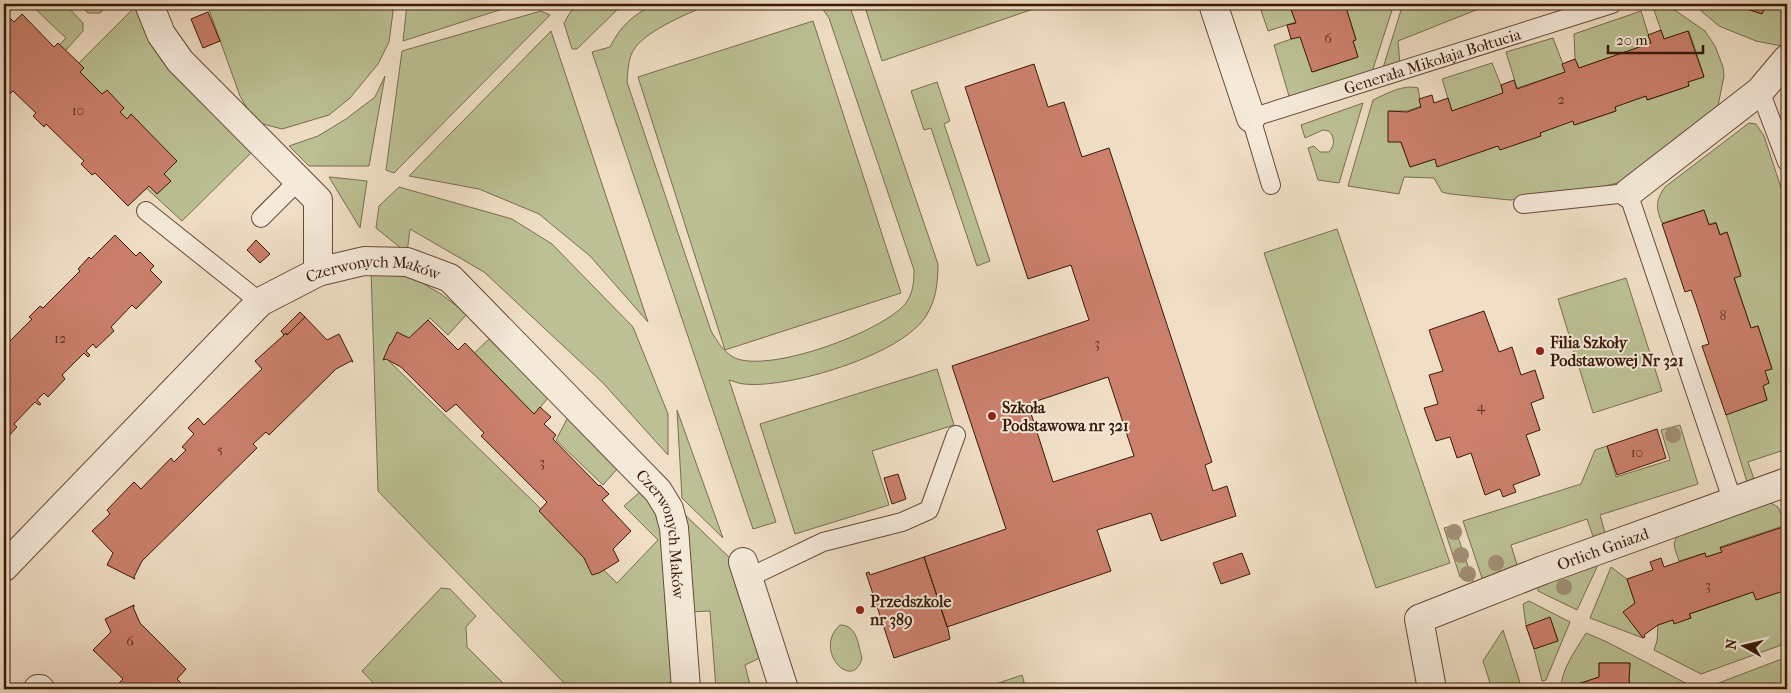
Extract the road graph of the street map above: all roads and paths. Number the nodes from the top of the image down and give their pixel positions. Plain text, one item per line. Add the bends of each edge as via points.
1 (149, 4) edge
2 (1214, 4) edge
3 (1612, 4) edge
4 (1787, 59) edge
5 (1760, 91) junction
6 (1251, 118) junction
7 (1787, 162) edge
8 (298, 181) junction
9 (1271, 185) dead end
10 (1628, 194) junction
11 (1523, 204) dead end
12 (146, 211) dead end
13 (261, 218) dead end
14 (318, 272) junction
15 (260, 302) junction
16 (956, 435) dead end
17 (1787, 482) edge
18 (1734, 502) junction
19 (4, 567) edge
20 (746, 570) joint
21 (686, 689) edge
22 (784, 689) edge
23 (1432, 689) edge

1 - 8 street via 162,34 180,61
2 - 6 street
3 - 6 lane, Generała Mikołaja Bołtucia
4 - 5 street
5 - 7 lane
5 - 10 street
6 - 9 lane
8 - 13 lane
8 - 14 street via 318,200
10 - 11 lane
10 - 18 lane
12 - 15 lane
14 - 15 street, Czerwonych Maków
14 - 21 street, Czerwonych Maków via 364,261 407,262 450,278 658,491 669,510 674,528
15 - 19 street, Czerwonych Maków
16 - 20 lane via 929,510 902,522 823,542
17 - 18 street, Orlich Gniazd
18 - 23 street, Orlich Gniazd via 1543,570 1419,619
20 - 22 street

